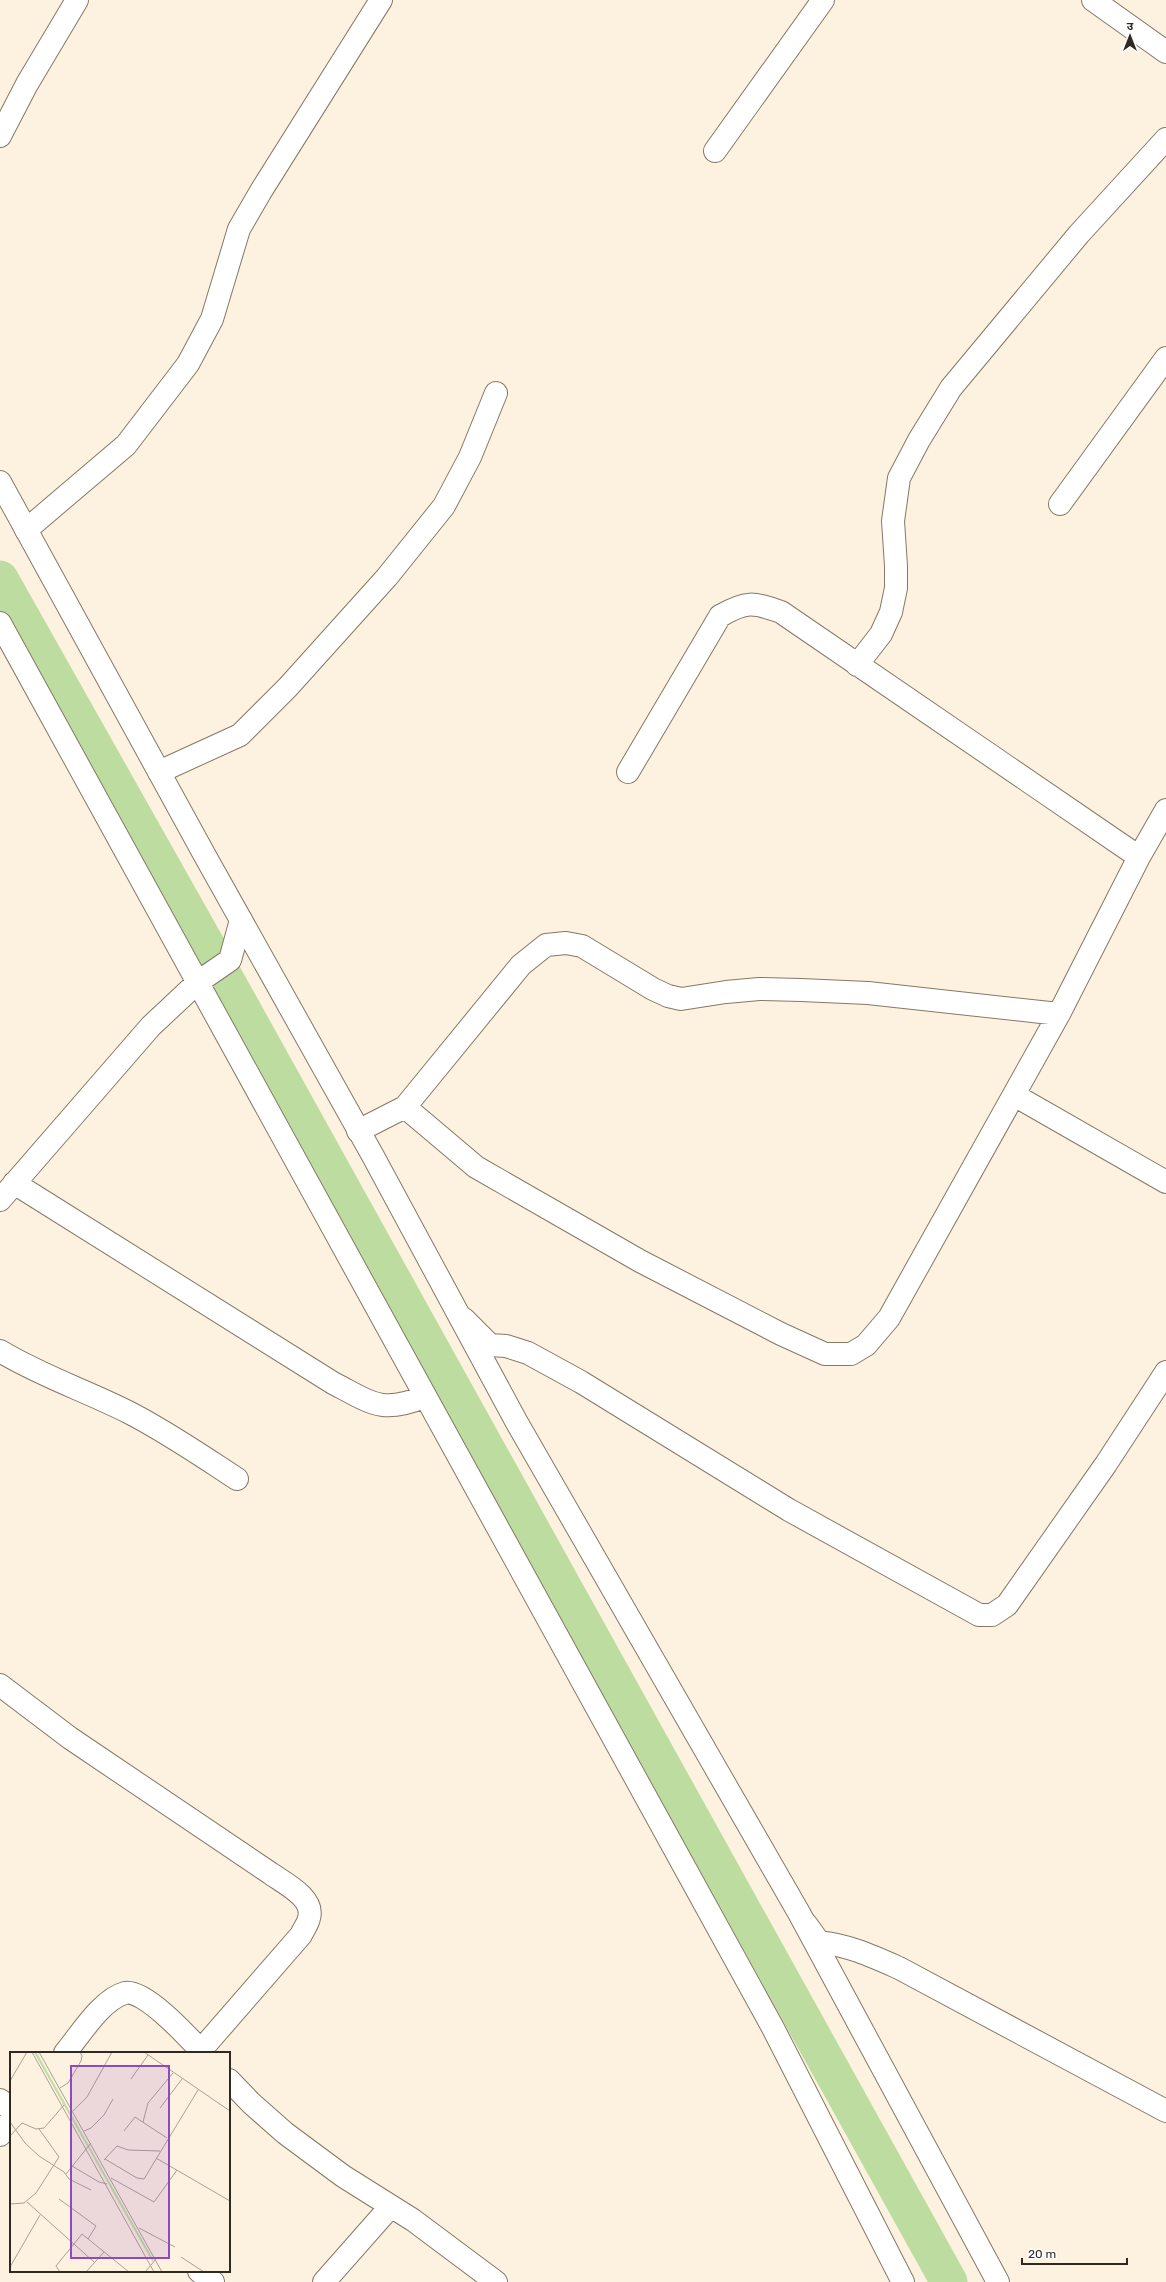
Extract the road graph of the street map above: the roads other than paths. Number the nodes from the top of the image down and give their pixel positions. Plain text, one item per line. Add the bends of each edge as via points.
1 (77, 0) edge
2 (380, 0) edge
3 (823, 0) edge
4 (1093, 0) edge
5 (1166, 52) edge
6 (0, 136) edge
7 (1166, 139) edge
8 (715, 150) dead end
9 (1166, 358) edge
10 (496, 393) dead end
11 (0, 482) edge
12 (1060, 504) dead end
13 (26, 530) junction
14 (0, 623) edge
15 (857, 665) junction
16 (159, 772) junction
17 (628, 772) dead end
18 (1166, 810) edge
19 (1139, 857) junction
20 (241, 920) junction
21 (204, 978) junction
22 (1059, 1014) junction
23 (1014, 1095) junction
24 (404, 1108) junction
25 (358, 1131) junction
26 (1166, 1182) edge
27 (14, 1183) junction
28 (0, 1200) edge
29 (458, 1314) junction
30 (0, 1351) edge
31 (1166, 1372) edge
32 (424, 1397) junction
33 (237, 1479) dead end
34 (0, 1685) edge
35 (799, 1913) junction
36 (66, 2052) edge
37 (202, 2052) edge
38 (230, 2081) edge
39 (0, 2100) edge
40 (10, 2109) edge
41 (1166, 2112) edge
42 (10, 2121) edge
43 (0, 2135) edge
44 (391, 2206) junction
45 (200, 2272) edge
46 (213, 2282) edge
47 (324, 2282) edge
48 (496, 2282) edge
49 (903, 2282) edge
50 (998, 2282) edge

1 - 6 street via 27,84
2 - 13 street via 239,229 212,319 188,364 126,445
3 - 8 street
4 - 5 street
7 - 15 street via 1079,234 956,382 919,440 900,478 893,521 896,588 891,612 881,634
9 - 12 street
10 - 16 street via 470,457 444,506 387,577 288,687 240,735
11 - 13 street
13 - 16 street
14 - 21 street
15 - 17 street via 781,612 759,604 739,605 720,616
15 - 19 street
16 - 20 street
18 - 19 street
19 - 22 street
20 - 21 street via 230,960
20 - 25 street
21 - 27 street via 151,1026
21 - 32 street
22 - 23 street
22 - 24 street via 868,993 801,990 759,989 681,999 653,989 582,946 566,943 546,945 521,965
23 - 24 street via 889,1318 866,1345 851,1354 825,1354 640,1261 476,1167
23 - 26 street
24 - 25 street
25 - 29 street
27 - 28 street
27 - 32 street via 333,1383 369,1402 388,1406 405,1404
29 - 31 street via 490,1345 506,1346 528,1353 581,1382 789,1510 979,1615 992,1615 1007,1605 1106,1464
29 - 35 street via 516,1421
30 - 33 street via 175,1437
32 - 49 street via 773,2028
34 - 37 street via 70,1738 302,1896 310,1908 309,1918 301,1935
35 - 41 street via 819,1942 835,1943 860,1950 899,1968
35 - 50 street
36 - 37 street via 97,2013 112,2000 125,1993 134,1992
38 - 44 street via 285,2133 343,2176
39 - 40 street
42 - 43 street
44 - 47 street
44 - 48 street
45 - 46 street

